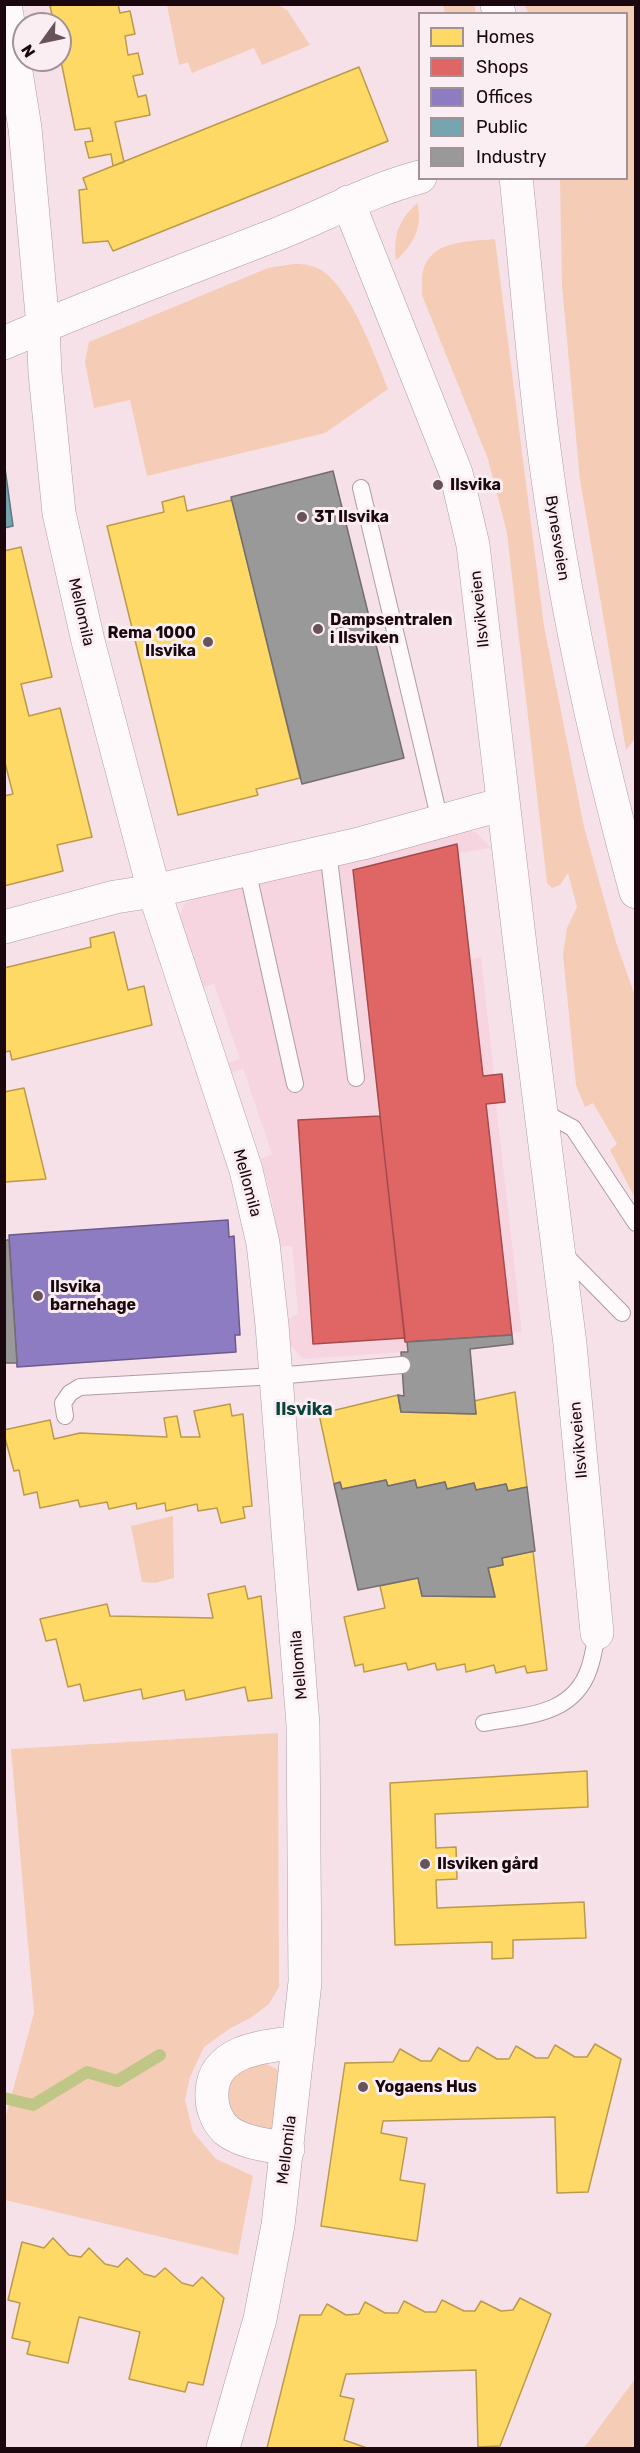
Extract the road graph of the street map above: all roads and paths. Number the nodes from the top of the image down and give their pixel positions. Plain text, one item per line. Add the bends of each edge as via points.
1 (5, 4) edge
2 (418, 178) edge
3 (516, 180) edge
4 (348, 202) junction
5 (43, 326) junction
6 (4, 343) edge
7 (361, 488) dead end
8 (503, 804) junction
9 (440, 821) junction
10 (328, 850) junction
11 (247, 869) junction
12 (154, 891) junction
13 (636, 892) edge
14 (4, 927) edge
15 (356, 1078) dead end
16 (295, 1084) dead end
17 (541, 1111) junction
18 (636, 1223) edge
19 (557, 1247) junction
20 (622, 1313) dead end
21 (402, 1365) dead end
22 (276, 1376) junction
23 (65, 1416) dead end
24 (597, 1633) joint
25 (484, 1723) dead end
26 (299, 2042) junction
27 (288, 2149) junction
28 (223, 2448) edge

1 - 5 street, Mellomila via 25,128
2 - 4 street
3 - 13 street, Bynesveien via 544,449 570,616 604,777
4 - 5 street
4 - 8 street, Ilsvikveien via 456,473 473,545
5 - 6 street
5 - 12 street, Mellomila via 59,513 88,641
7 - 9 lane
8 - 9 street
8 - 17 street, Ilsvikveien
9 - 10 street
10 - 11 street
10 - 15 lane
11 - 12 street
11 - 16 lane
12 - 14 street via 115,897
12 - 22 street, Mellomila via 246,1170 263,1243
17 - 18 lane via 573,1128
17 - 19 street, Ilsvikveien
19 - 20 lane
19 - 24 street, Ilsvikveien
21 - 22 lane
22 - 23 lane via 80,1388 63,1403
22 - 26 street, Mellomila via 303,1725 304,1982
24 - 25 lane via 589,1671 576,1693 564,1703 554,1710
26 - 27 street, Mellomila
26 - 27 street via 257,2046 242,2052 226,2062 212,2086 211,2102 226,2130 243,2139
27 - 28 street, Mellomila via 260,2319

